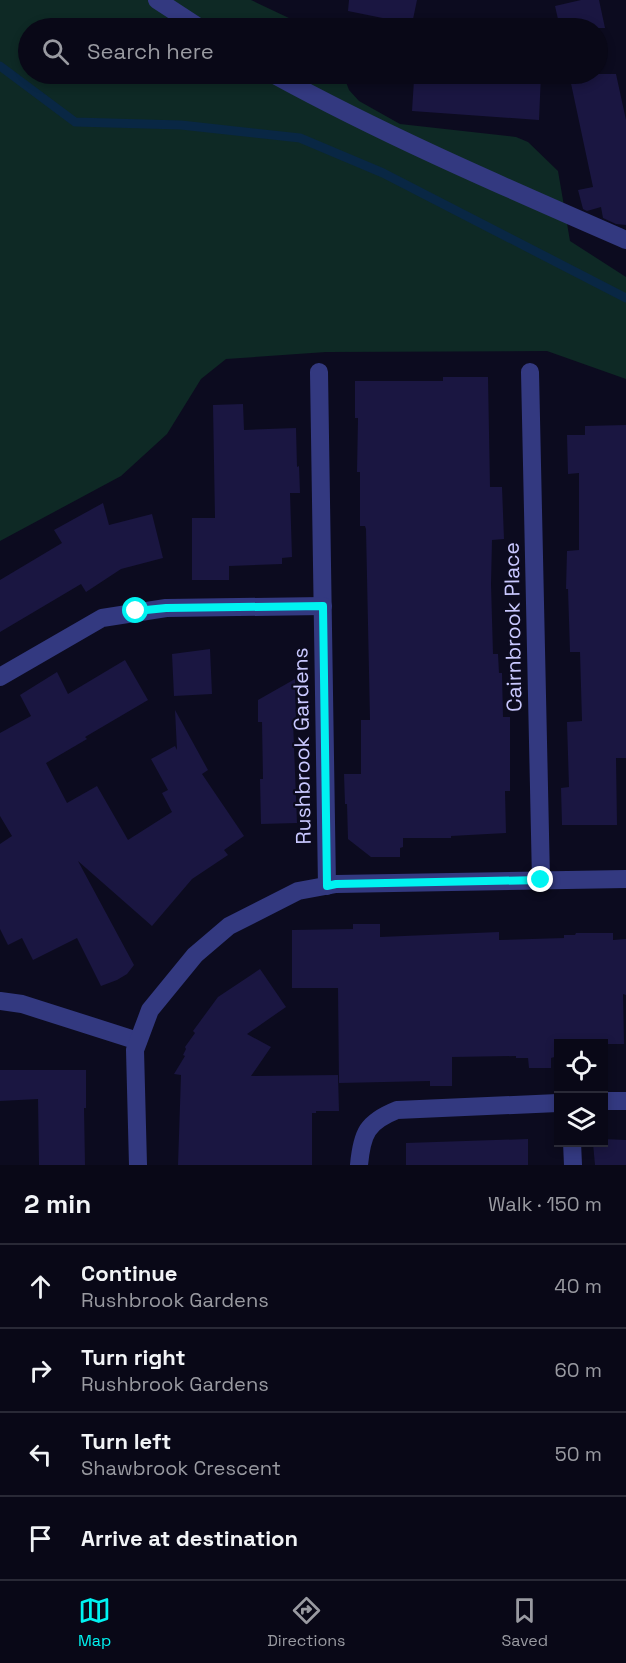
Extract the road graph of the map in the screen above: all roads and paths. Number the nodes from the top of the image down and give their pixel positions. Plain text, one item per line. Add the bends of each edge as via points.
1 (157, 0) edge
2 (185, 18) edge
3 (292, 84) edge
4 (626, 240) edge
5 (319, 372) dead end
6 (530, 372) dead end
7 (323, 606) junction
8 (0, 677) edge
9 (626, 879) edge
10 (541, 880) junction
11 (327, 886) junction
12 (0, 1000) edge
13 (138, 1041) junction
14 (608, 1101) edge
15 (626, 1101) edge
16 (554, 1103) edge
17 (572, 1147) edge
18 (138, 1165) edge
19 (359, 1165) edge
20 (573, 1165) edge

1 - 2 street
3 - 4 street
5 - 7 street, Rushbrook Gardens
6 - 10 street, Cairnbrook Place
7 - 8 street via 166,608 102,618
7 - 11 street, Rushbrook Gardens
9 - 10 street
10 - 11 street
11 - 13 street via 298,891 229,927 195,956 150,1010
12 - 13 street
13 - 18 street
14 - 15 street
16 - 19 street via 397,1110 377,1118 366,1133
17 - 20 street

